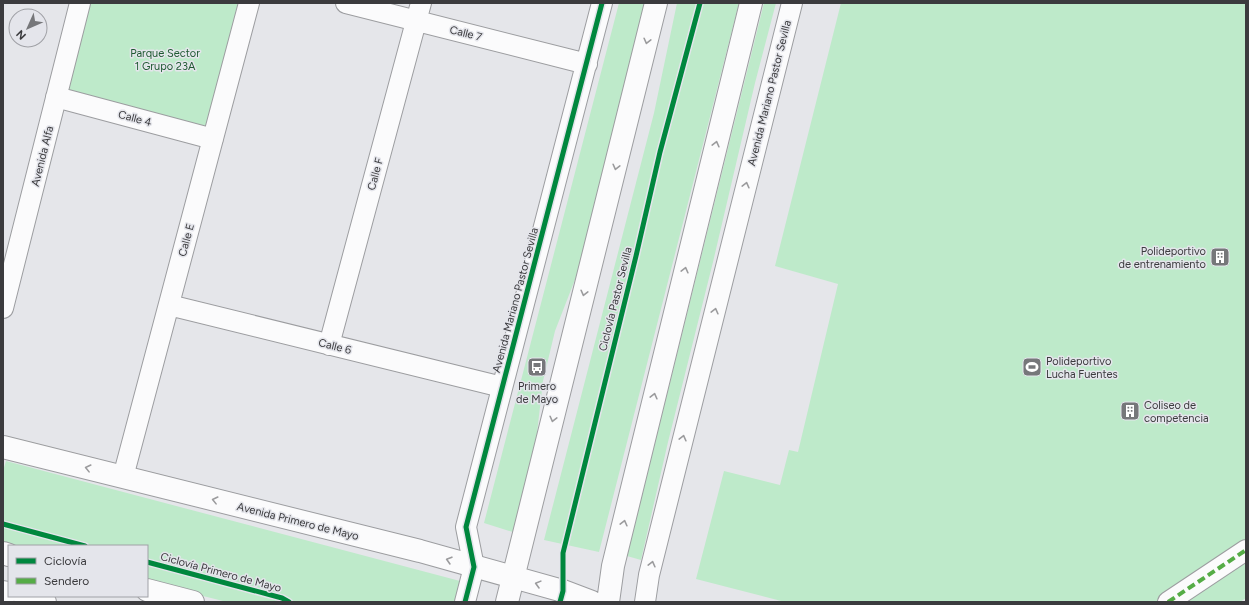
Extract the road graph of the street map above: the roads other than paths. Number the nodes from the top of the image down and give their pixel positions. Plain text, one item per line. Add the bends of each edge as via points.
1 (80, 3) edge
2 (249, 3) edge
3 (346, 3) edge
4 (602, 3) edge
5 (656, 3) edge
6 (750, 3) edge
7 (792, 3) edge
8 (419, 12) edge
9 (586, 64) junction
10 (56, 97) junction
11 (213, 139) junction
12 (8, 271) edge
13 (169, 305) junction
14 (3, 308) edge
15 (329, 345) junction
16 (502, 388) junction
17 (3, 447) edge
18 (123, 477) junction
19 (1246, 550) edge
20 (474, 566) junction
21 (514, 577) junction
22 (148, 590) edge
23 (27, 597) edge
24 (46, 602) edge
25 (193, 602) edge
26 (466, 602) edge
27 (508, 602) edge
28 (592, 602) edge
29 (608, 602) edge
30 (645, 602) edge
31 (1168, 602) edge

1 - 10 street, Avenida Alfa
2 - 11 street, Calle E
3 - 8 street, Calle 7
4 - 9 street, Avenida Mariano Pastor Sevilla
5 -> 21 main road
29 -> 6 main road via 613,566
30 -> 7 street, Avenida Mariano Pastor Sevilla via 649,575
8 - 9 street, Calle 7
8 - 15 street, Calle F
9 - 16 street, Avenida Mariano Pastor Sevilla
10 - 11 street, Calle 4
10 - 12 street, Avenida Alfa
11 - 13 street, Calle E
12 - 14 street, Avenida Alfa
13 - 15 street, Calle 6
13 - 18 street, Calle E
15 - 16 street, Calle 6
16 - 20 street, Avenida Mariano Pastor Sevilla via 466,527
18 -> 17 main road, Avenida Primero de Mayo
20 -> 18 main road, Avenida Primero de Mayo
19 - 31 street
20 - 21 main road, Avenida Primero de Mayo
20 - 26 street, Avenida Mariano Pastor Sevilla
21 - 27 main road
28 -> 21 main road, Avenida Primero de Mayo
22 - 25 main road
23 - 24 street

